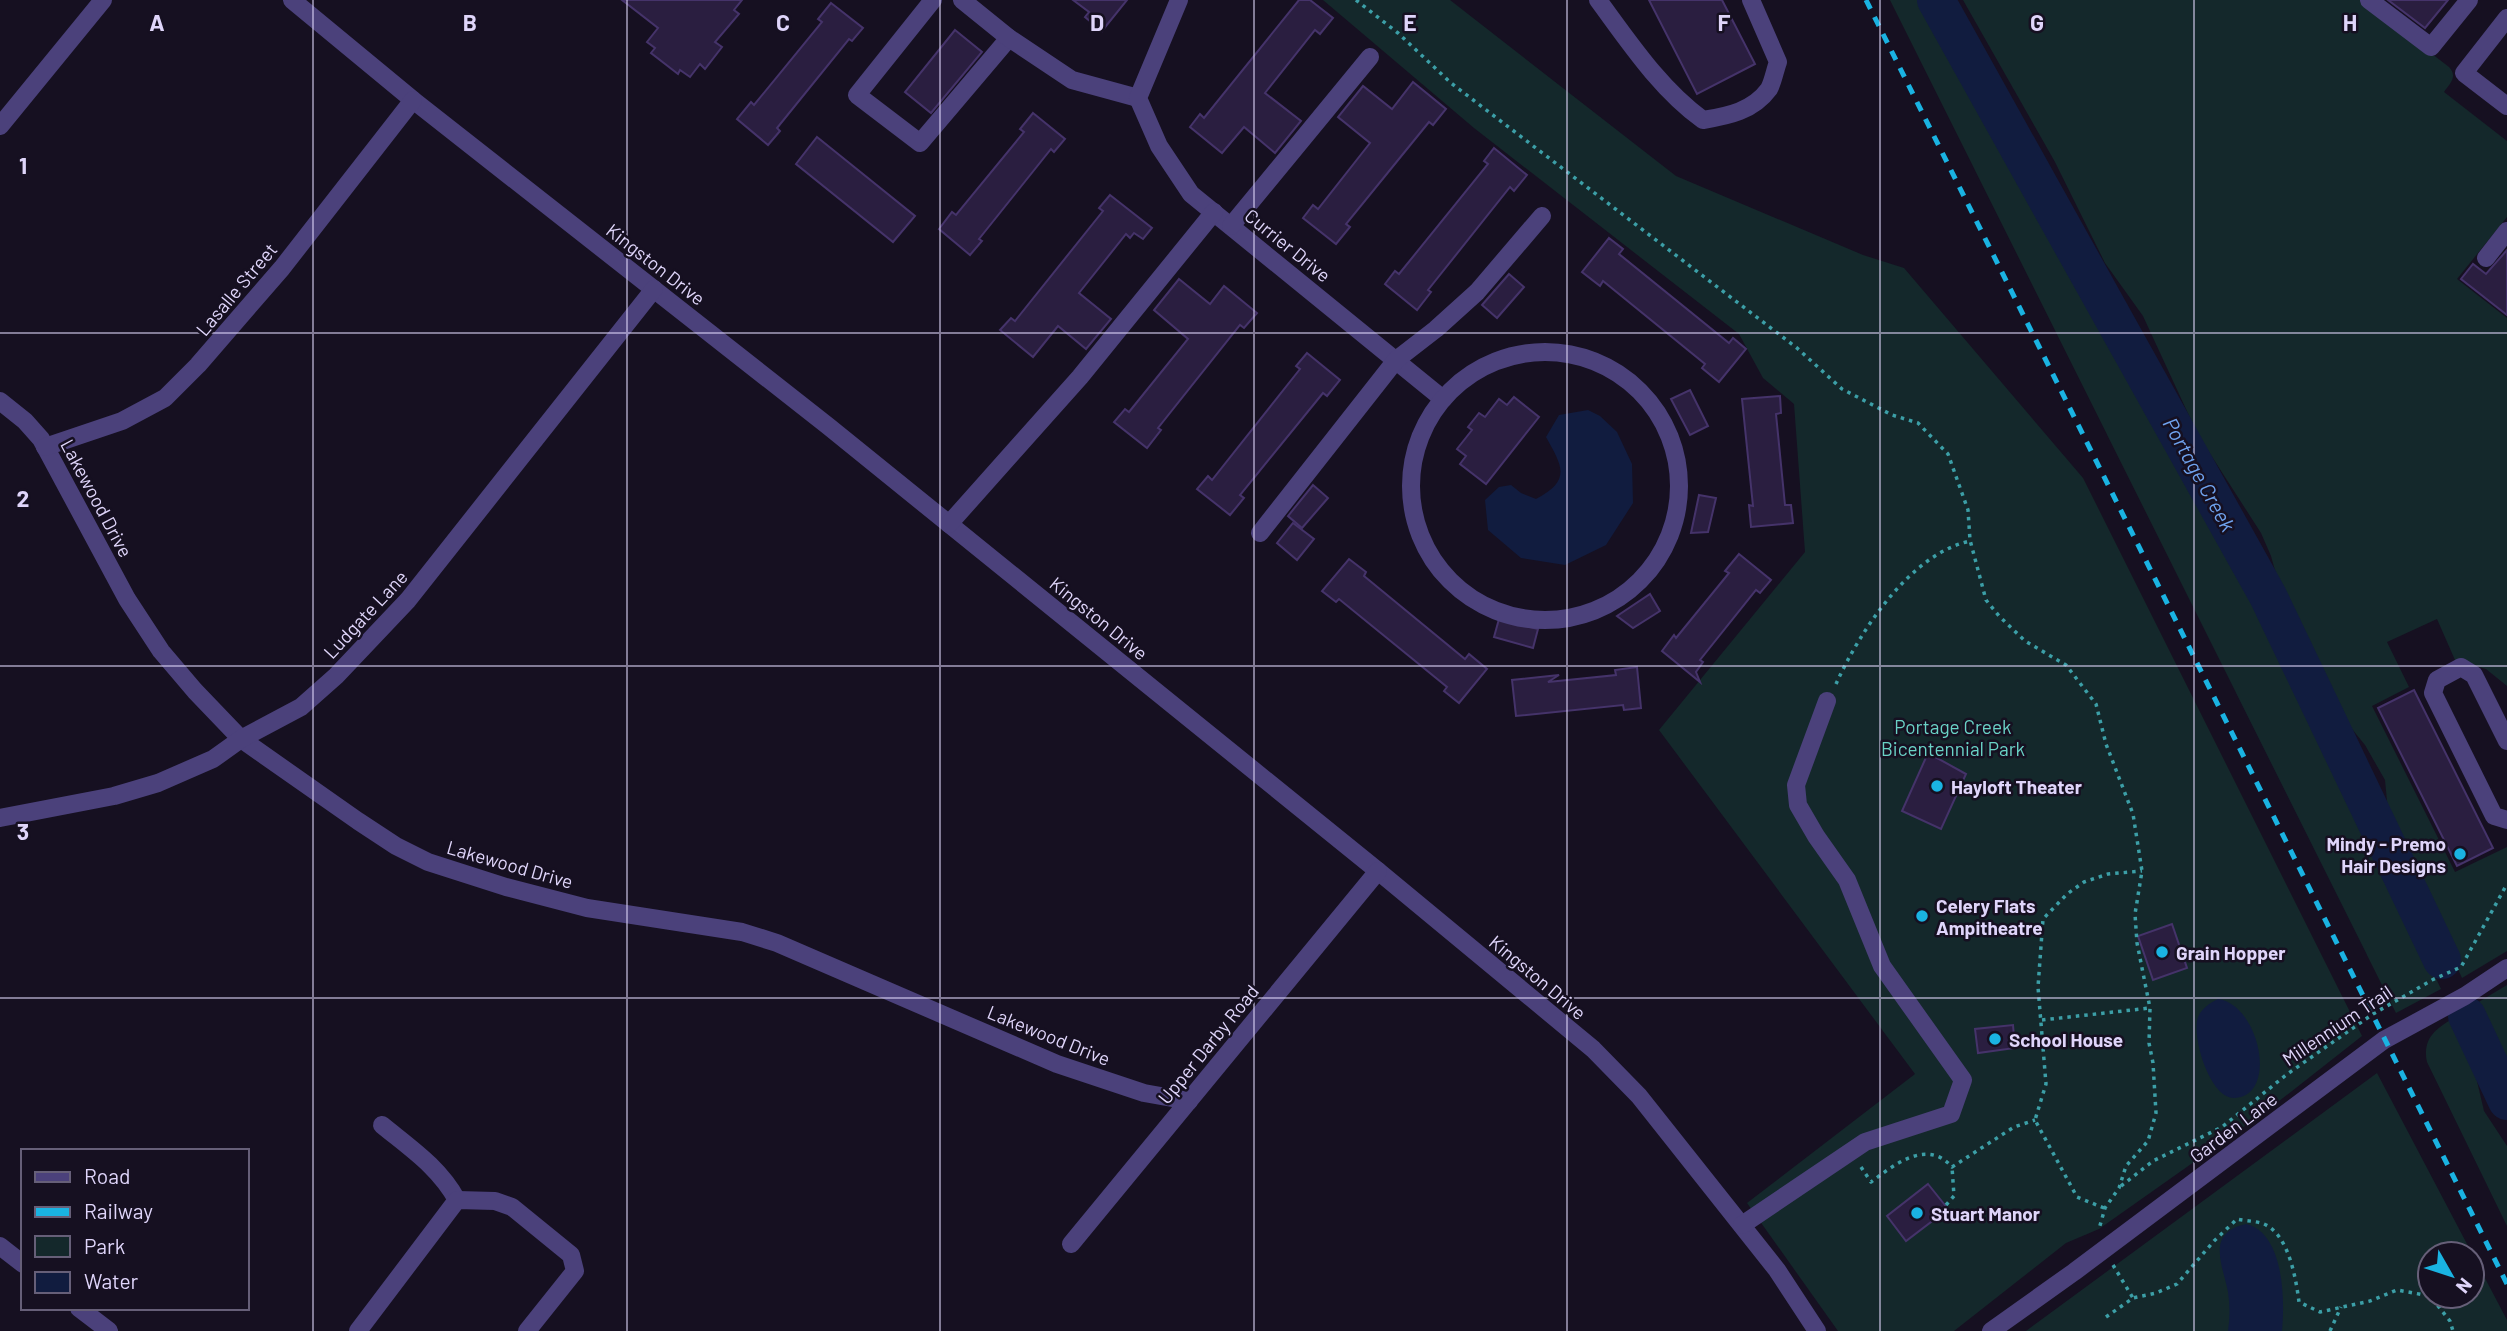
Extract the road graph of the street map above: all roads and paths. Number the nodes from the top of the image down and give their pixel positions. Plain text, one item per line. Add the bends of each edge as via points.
1 (103, 0) edge
2 (292, 0) edge
3 (933, 0) edge
4 (962, 0) edge
5 (1179, 0) edge
6 (1356, 0) edge
7 (1598, 0) edge
8 (1751, 0) edge
9 (2369, 0) edge
10 (2469, 0) edge
11 (2507, 18) edge
12 (1009, 38) junction
13 (1370, 57) dead end
14 (1138, 98) junction
15 (413, 100) junction
16 (2507, 106) edge
17 (0, 126) edge
18 (1214, 212) junction
19 (1542, 216) dead end
20 (1231, 226) junction
21 (2507, 232) edge
22 (2486, 258) dead end
23 (654, 289) junction
24 (1396, 360) junction
25 (1443, 399) junction
26 (0, 401) edge
27 (46, 447) junction
28 (949, 524) junction
29 (1260, 533) dead end
30 (1970, 540) junction
31 (1828, 701) joint
32 (241, 739) junction
33 (2507, 741) edge
34 (0, 818) edge
35 (2507, 820) edge
36 (1378, 871) junction
37 (2142, 871) junction
38 (2507, 884) edge
39 (2507, 968) edge
40 (2150, 1008) junction
41 (2042, 1020) junction
42 (1189, 1101) junction
43 (2035, 1120) junction
44 (382, 1125) dead end
45 (1852, 1151) junction
46 (1952, 1167) junction
47 (457, 1200) junction
48 (1946, 1205) dead end
49 (2105, 1208) dead end
50 (1741, 1225) junction
51 (1072, 1244) dead end
52 (0, 1246) edge
53 (21, 1262) edge
54 (2341, 1306) junction
55 (82, 1310) edge
56 (2106, 1317) dead end
57 (108, 1331) edge
58 (358, 1331) edge
59 (527, 1331) edge
60 (1817, 1331) edge
61 (1991, 1331) edge
62 (2330, 1331) edge
63 (2453, 1331) edge

1 - 17 street
2 - 15 street, Kingston Drive
3 - 12 street via 857,95 920,143
4 - 12 street
5 - 14 street
6 - 30 path via 1451,83 1787,340 1842,389 1918,423 1948,454 1968,510
7 - 8 street via 1682,104 1703,120 1749,108 1769,88 1778,62
9 - 10 street via 2431,47
11 - 16 street via 2463,73
12 - 14 street via 1072,80
13 - 20 street
14 - 18 street, Currier Drive via 1159,146 1191,194
15 - 23 street, Kingston Drive
15 - 27 street, Lasalle Street via 282,268 164,398 122,421
18 - 20 street, Currier Drive
18 - 28 street via 1080,377
19 - 24 street via 1477,292
20 - 24 street, Currier Drive
21 - 22 street
23 - 28 street, Kingston Drive
23 - 32 street, Ludgate Lane via 376,636 301,707
24 - 25 street, Currier Drive
24 - 29 street
25 - 25 street via 1424,425 1411,468 1413,512 1428,554 1456,587 1494,611 1538,620 1569,617 1622,596 1654,564 1674,524 1680,480 1671,436 1648,398 1614,369 1573,354 1529,352 1486,364
26 - 27 street, Lakewood Drive
27 - 32 street, Lakewood Drive via 127,599 162,652
28 - 36 street, Kingston Drive
30 - 31 path via 1921,564 1885,604 1846,661
30 - 37 path via 1986,600 2025,641 2066,665 2096,704 2133,814
31 - 45 street via 1796,785 1798,805 1847,880 1882,966 1963,1080 1951,1114 1865,1142
32 - 34 street, Ludgate Lane via 212,759 158,783
32 - 42 street, Lakewood Drive via 396,846 428,862 587,908 741,932 777,943 1069,1068 1144,1093
33 - 35 street via 2474,675 2461,667 2437,680 2433,693 2494,816
36 - 42 street, Upper Darby Road
36 - 50 street, Kingston Drive via 1593,1049 1639,1096
37 - 40 path via 2135,914
37 - 41 path via 2084,882 2043,919 2038,988
38 - 40 path, Millennium Trail via 2461,967 2373,1014 2222,1127 2154,1161 2119,1188 2126,1166 2148,1141 2156,1113
39 - 61 street, Garden Lane via 2384,1040
40 - 41 path
41 - 43 path via 2046,1084
42 - 51 street, Upper Darby Road
43 - 46 path via 2014,1127
43 - 49 path via 2077,1197
44 - 47 street via 435,1167
45 - 46 path via 1871,1182 1899,1162 1927,1153 1945,1158
45 - 50 street
46 - 48 path via 1954,1196
47 - 58 street
47 - 59 street via 495,1201 512,1207 571,1255 575,1271
50 - 60 street, Kingston Drive
52 - 53 street
54 - 56 path via 2320,1312 2299,1302 2295,1272 2282,1243 2266,1225 2237,1219 2177,1284 2133,1298
54 - 62 path
54 - 63 path via 2397,1290 2430,1296
55 - 57 street

